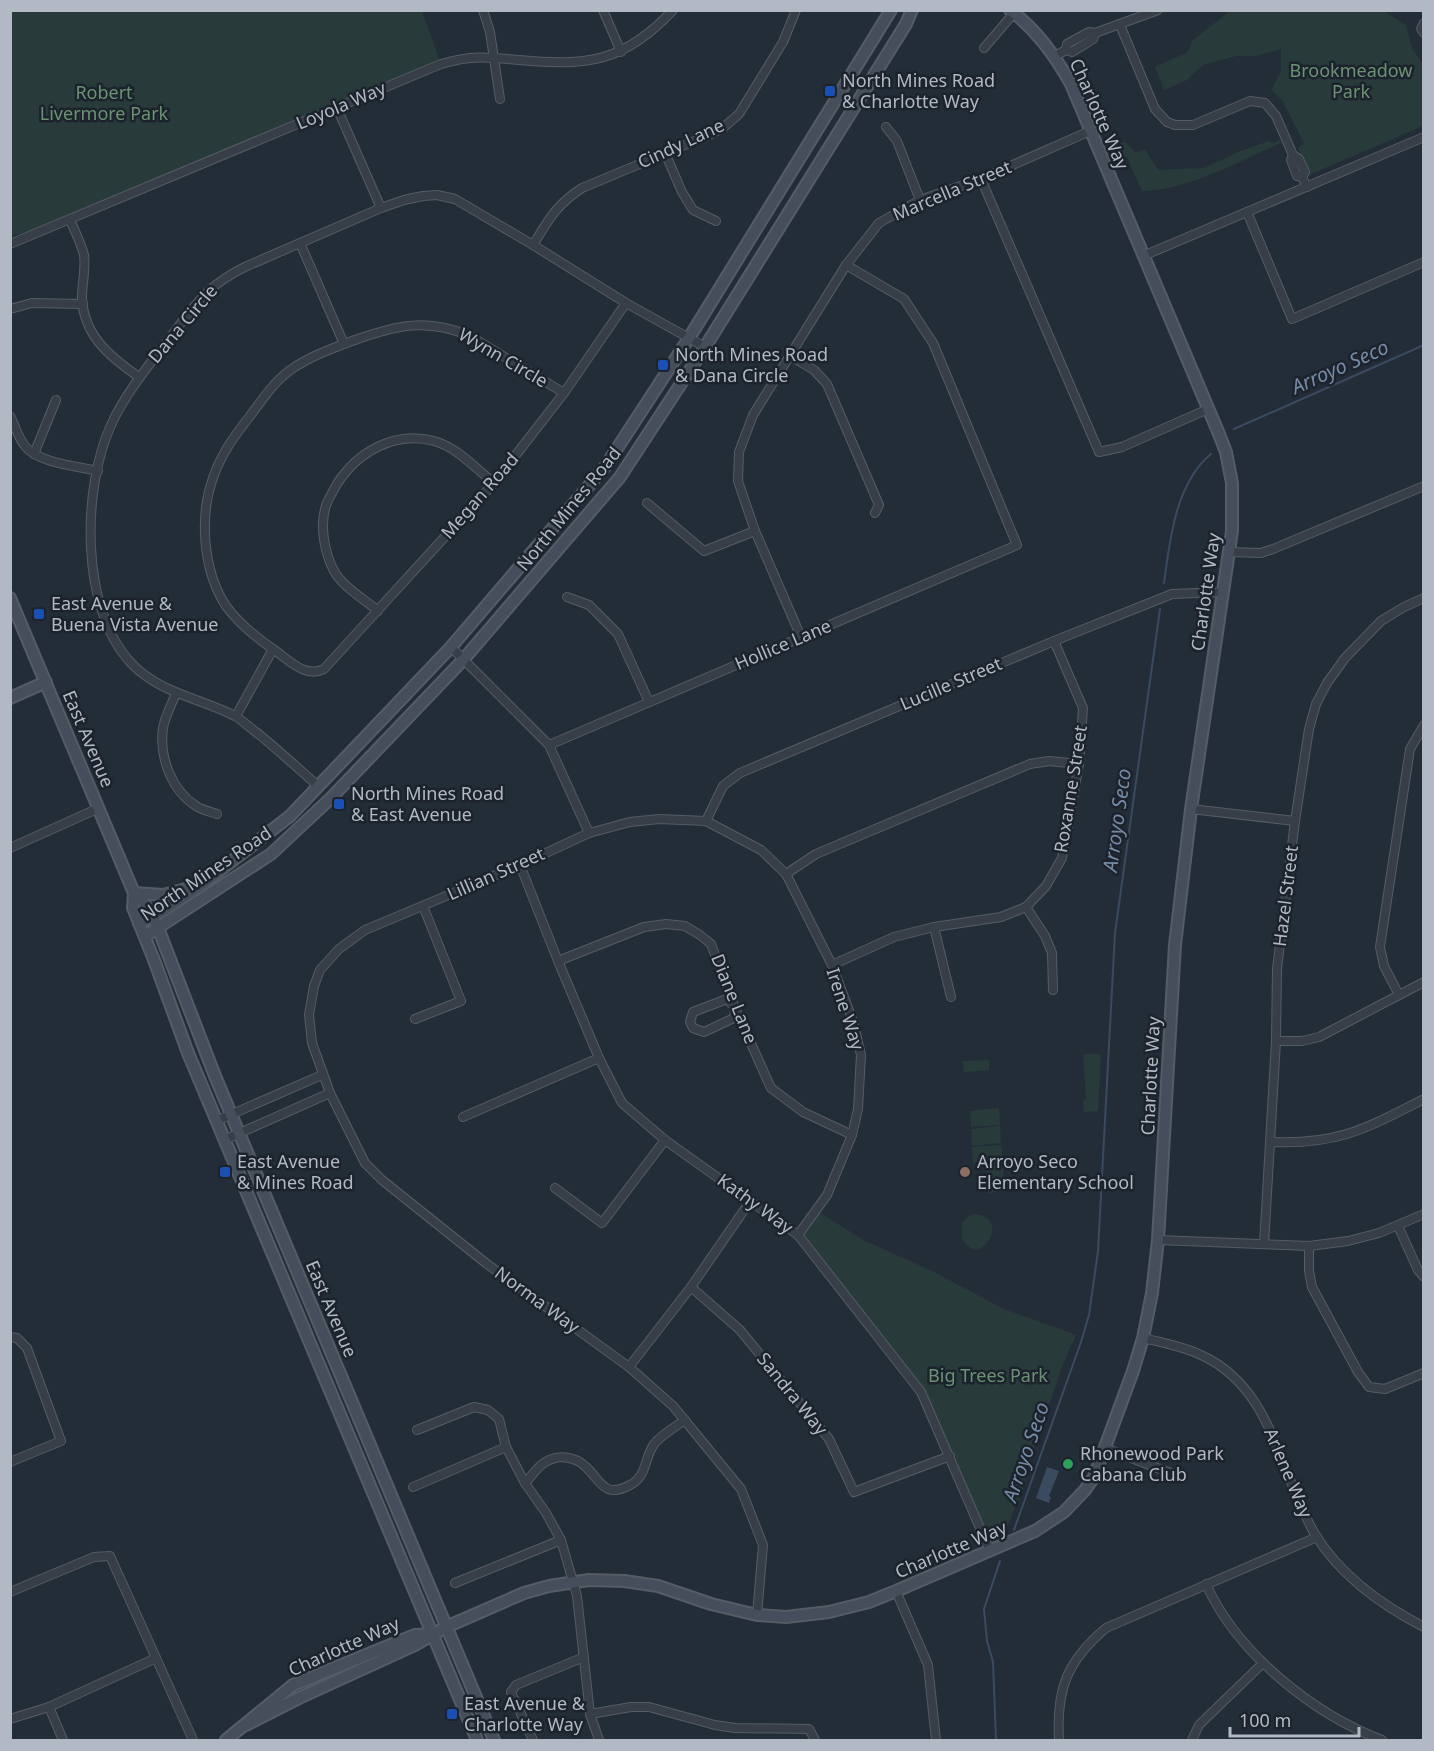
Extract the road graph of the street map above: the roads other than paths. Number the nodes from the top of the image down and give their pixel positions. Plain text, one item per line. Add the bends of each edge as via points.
1 (483, 10) edge
2 (603, 10) edge
3 (673, 10) edge
4 (796, 10) edge
5 (891, 10) edge
6 (912, 10) edge
7 (1158, 10) edge
8 (1012, 12) edge
9 (1424, 23) edge
10 (1120, 25) junction
11 (1424, 33) edge
12 (984, 48) dead end
13 (621, 52) junction
14 (1055, 56) junction
15 (494, 58) junction
16 (500, 99) dead end
17 (337, 108) junction
18 (886, 127) dead end
19 (1090, 130) junction
20 (1424, 137) edge
21 (665, 153) junction
22 (981, 179) junction
23 (1306, 187) junction
24 (920, 200) junction
25 (381, 208) junction
26 (1247, 212) junction
27 (70, 220) junction
28 (716, 221) dead end
29 (300, 243) junction
30 (10, 244) edge
31 (533, 244) junction
32 (1143, 256) junction
33 (1424, 262) edge
34 (846, 265) junction
35 (626, 303) junction
36 (83, 304) junction
37 (10, 309) edge
38 (689, 338) junction
39 (344, 344) junction
40 (705, 347) junction
41 (789, 356) junction
42 (139, 377) junction
43 (564, 393) junction
44 (56, 400) dead end
45 (1208, 409) junction
46 (10, 416) edge
47 (34, 454) junction
48 (98, 471) junction
49 (494, 483) junction
50 (1424, 486) edge
51 (647, 503) dead end
52 (875, 513) dead end
53 (754, 531) junction
54 (1229, 552) junction
55 (1223, 592) junction
56 (567, 597) dead end
57 (10, 598) edge
58 (1424, 598) edge
59 (378, 611) junction
60 (801, 637) junction
61 (1054, 641) junction
62 (451, 647) junction
63 (273, 649) junction
64 (463, 660) junction
65 (316, 673) joint
66 (46, 682) junction
67 (176, 693) junction
68 (10, 698) edge
69 (649, 702) junction
70 (236, 716) junction
71 (1424, 725) edge
72 (549, 745) junction
73 (1079, 764) junction
74 (318, 786) junction
75 (99, 808) junction
76 (1191, 808) junction
77 (217, 814) dead end
78 (706, 821) junction
79 (1295, 822) junction
80 (589, 833) junction
81 (10, 848) edge
82 (267, 857) junction
83 (520, 865) junction
84 (786, 874) junction
85 (201, 885) junction
86 (134, 893) junction
87 (423, 906) junction
88 (1026, 907) junction
89 (152, 916) junction
90 (139, 922) junction
91 (934, 927) junction
92 (158, 928) junction
93 (145, 936) junction
94 (558, 961) junction
95 (832, 965) junction
96 (1424, 982) edge
97 (314, 986) joint
98 (1053, 990) dead end
99 (1399, 995) junction
100 (951, 997) dead end
101 (735, 1008) junction
102 (415, 1019) dead end
103 (1276, 1041) junction
104 (599, 1058) junction
105 (322, 1075) junction
106 (330, 1093) junction
107 (1424, 1099) edge
108 (231, 1114) junction
109 (463, 1118) dead end
110 (216, 1121) junction
111 (239, 1134) junction
112 (852, 1135) junction
113 (224, 1140) junction
114 (665, 1140) junction
115 (1270, 1142) junction
116 (555, 1188) dead end
117 (751, 1200) junction
118 (1424, 1214) edge
119 (1398, 1226) junction
120 (798, 1235) junction
121 (1158, 1240) junction
122 (1264, 1244) junction
123 (1309, 1246) junction
124 (1424, 1277) edge
125 (691, 1287) junction
126 (10, 1337) edge
127 (1143, 1338) junction
128 (629, 1367) junction
129 (1424, 1372) edge
130 (685, 1420) junction
131 (417, 1430) dead end
132 (506, 1447) junction
133 (1105, 1448) junction
134 (950, 1456) junction
135 (10, 1462) edge
136 (1176, 1475) dead end
137 (525, 1483) junction
138 (413, 1487) dead end
139 (1317, 1537) junction
140 (561, 1540) junction
141 (995, 1549) junction
142 (572, 1582) junction
143 (455, 1583) dead end
144 (1206, 1584) junction
145 (10, 1592) edge
146 (896, 1592) junction
147 (757, 1615) junction
148 (446, 1627) junction
149 (1424, 1627) edge
150 (432, 1634) junction
151 (584, 1657) junction
152 (156, 1658) junction
153 (1263, 1663) junction
154 (49, 1707) junction
155 (590, 1714) junction
156 (10, 1719) edge
157 (63, 1740) edge
158 (193, 1740) edge
159 (226, 1740) edge
160 (477, 1740) edge
161 (494, 1740) edge
162 (533, 1740) edge
163 (599, 1740) edge
164 (815, 1740) edge
165 (936, 1740) edge
166 (1059, 1740) edge
167 (1192, 1740) edge
168 (1382, 1740) edge

1 - 15 street
2 - 13 street
3 - 13 street, Loyola Way via 644,38
4 - 21 street, Cindy Lane via 783,42 739,114 709,135
5 - 38 main road, North Mines Road
6 - 40 main road, North Mines Road
7 - 10 street
8 - 12 street
8 - 14 main road, Charlotte Way
9 - 11 street
10 - 14 street via 1089,32
10 - 23 street via 1155,109 1167,122 1193,125 1250,101 1265,103 1276,116 1293,155 1299,159
13 - 15 street, Loyola Way via 581,62
14 - 19 main road, Charlotte Way
15 - 16 street
15 - 17 street, Loyola Way via 474,56 441,64
17 - 25 street
17 - 27 street, Loyola Way
18 - 24 street via 897,141
19 - 22 street, Marcella Street
19 - 32 main road, Charlotte Way
20 - 23 street
21 - 28 street via 693,210
21 - 31 street, Cindy Lane via 565,199
22 - 24 street, Marcella Street
22 - 45 street via 1099,452 1122,447
23 - 26 street
24 - 34 street, Marcella Street via 879,223
25 - 29 street, Dana Circle
25 - 31 street, Dana Circle via 437,195 455,200
26 - 32 street
26 - 33 street via 1292,319
27 - 30 street, Loyola Way
27 - 36 street via 84,256
29 - 39 street
29 - 42 street, Dana Circle via 212,286
31 - 35 street, Dana Circle
32 - 45 main road, Charlotte Way
34 - 41 street, Marcella Street
34 - 60 street, Hollice Lane via 904,299 933,343 1017,545
35 - 38 street, Dana Circle
35 - 43 street, Megan Road
36 - 37 street via 32,303
36 - 42 street via 92,334 102,348
38 - 40 street, Dana Circle
38 - 62 main road, North Mines Road via 605,467
39 - 43 street, Wynn Circle via 404,325 429,324 453,329
39 - 63 street, Wynn Circle via 304,362 276,382 233,438 212,479 205,533 217,588 240,622
40 - 64 main road, North Mines Road via 620,477
41 - 52 street via 814,370 827,384 879,505
41 - 53 street, Marcella Street via 753,415 739,452 738,481
42 - 48 street, Dana Circle via 111,426
43 - 49 street, Megan Road
44 - 47 street
45 - 54 main road, Charlotte Way via 1226,452 1232,483
46 - 47 street via 23,445
47 - 48 street
48 - 67 street, Dana Circle via 90,524 92,559 106,623 131,663 152,681
49 - 59 street, Megan Road
49 - 59 street via 448,447 412,438 368,451 342,476 325,509 324,540 336,574
50 - 54 street via 1273,549 1261,553
51 - 53 street via 705,551
53 - 60 street, Marcella Street
54 - 55 main road, Charlotte Way
55 - 61 street, Lucille Street via 1172,594
55 - 76 main road, Charlotte Way
56 - 69 street via 589,604 618,634
57 - 66 main road, East Avenue
58 - 79 street, Hazel Street via 1381,621 1327,683 1309,729
59 - 65 street, Megan Road
60 - 69 street, Hollice Lane
61 - 73 street, Roxanne Street via 1083,708
61 - 78 street, Lucille Street via 740,773 723,786
62 - 64 street
62 - 74 main road, North Mines Road
63 - 65 street, Wynn Circle via 308,673
63 - 70 street
64 - 72 street
64 - 82 main road, North Mines Road via 333,796
66 - 68 main road
66 - 75 main road, East Avenue
67 - 70 street, Dana Circle
67 - 77 street via 164,726 166,765 174,784 196,807
69 - 72 street, Hollice Lane
70 - 74 street, Dana Circle
71 - 99 street via 1410,749 1380,947 1384,966
72 - 80 street
73 - 84 street via 1030,764 816,855
73 - 88 street, Roxanne Street via 1062,858 1046,886
74 - 82 main road via 317,801 273,843
74 - 85 main road, North Mines Road via 290,816
75 - 81 street
75 - 86 main road, East Avenue
76 - 79 street
76 - 121 main road, Charlotte Way via 1174,945
78 - 80 street, Lillian Street via 659,819
78 - 84 street, Irene Way via 761,850
79 - 103 street, Hazel Street via 1277,969
80 - 83 street, Lillian Street
82 - 92 main road, North Mines Road
83 - 87 street, Lillian Street
83 - 94 street, Kathy Way
84 - 95 street, Irene Way
85 - 86 main road via 163,895
85 - 89 main road, North Mines Road
86 - 89 main road, East Avenue
86 - 90 main road, East Avenue via 133,908
87 - 97 street, Lillian Street via 365,930 339,949 320,970
87 - 102 street via 461,1001
88 - 91 street, Roxanne Street via 1001,917
88 - 98 street via 1052,953
89 - 90 main road, North Mines Road
89 - 92 main road, East Avenue
90 - 93 main road, East Avenue
91 - 95 street, Roxanne Street via 894,937
91 - 100 street
92 - 93 main road, North Mines Road
92 - 108 main road, East Avenue
93 - 110 main road, East Avenue
94 - 101 street, Diane Lane via 644,927 685,926 711,944
94 - 104 street, Kathy Way
95 - 112 street, Irene Way via 853,1020 861,1055 858,1109
96 - 99 street
97 - 105 street, Norma Way via 309,1015
99 - 103 street via 1319,1037
101 - 101 street via 734,1018 704,1032 693,1028 690,1022 693,1012 727,999
101 - 112 street, Diane Lane via 771,1088 803,1112
103 - 115 street, Hazel Street
104 - 109 street
104 - 114 street, Kathy Way via 622,1103
105 - 106 street, Norma Way
105 - 108 street
106 - 111 street
106 - 128 street, Norma Way via 366,1163 382,1180 487,1264
107 - 115 street via 1357,1132 1332,1139
108 - 110 street
108 - 111 main road, East Avenue
110 - 113 main road, East Avenue
111 - 113 street
111 - 148 main road, East Avenue
112 - 120 street, Irene Way via 827,1195
113 - 150 main road, East Avenue
114 - 116 street via 602,1223
114 - 117 street, Kathy Way
115 - 122 street, Hazel Street
117 - 120 street, Kathy Way
117 - 125 street
118 - 119 street
119 - 123 street via 1348,1241
119 - 124 street
120 - 134 street, Kathy Way via 921,1392
121 - 122 street
121 - 127 main road, Charlotte Way
122 - 123 street
123 - 129 street via 1312,1287 1369,1387 1385,1389
125 - 128 street
125 - 134 street, Sandra Way via 740,1330 829,1439 854,1492
126 - 135 street via 27,1347 61,1441
127 - 133 main road, Charlotte Way
127 - 139 street, Arlene Way via 1202,1355 1241,1383 1264,1418
128 - 130 street, Norma Way
130 - 137 street via 655,1443 639,1479 630,1486 613,1490 602,1486 585,1466 568,1457 544,1463
130 - 147 street, Norma Way via 741,1489 763,1545
131 - 132 street via 474,1407 488,1410 499,1419
132 - 137 street
132 - 138 street
133 - 136 street
133 - 141 main road, Charlotte Way via 1094,1476 1075,1501 1051,1522
134 - 141 street, Kathy Way
137 - 140 street
139 - 144 street
139 - 149 street, Arlene Way via 1357,1584 1379,1602
140 - 142 street
140 - 143 street
141 - 146 main road, Charlotte Way
142 - 147 main road, Charlotte Way via 636,1582
142 - 148 main road, Charlotte Way via 524,1593
142 - 151 street
144 - 153 street via 1214,1601
144 - 166 street via 1120,1620 1087,1644 1062,1690
145 - 152 street via 94,1557 110,1556
146 - 147 main road, Charlotte Way via 829,1612 786,1617
146 - 165 street via 928,1665
148 - 150 main road, Charlotte Way
148 - 161 main road, East Avenue
150 - 159 main road, Charlotte Way via 415,1635 293,1685
150 - 160 main road, East Avenue
151 - 155 street
151 - 162 street via 516,1685 511,1692
152 - 154 street
152 - 158 street
153 - 167 street via 1199,1725
153 - 168 street via 1312,1703
154 - 156 street
154 - 157 street
155 - 163 street
155 - 164 street via 649,1707 735,1728 809,1729

